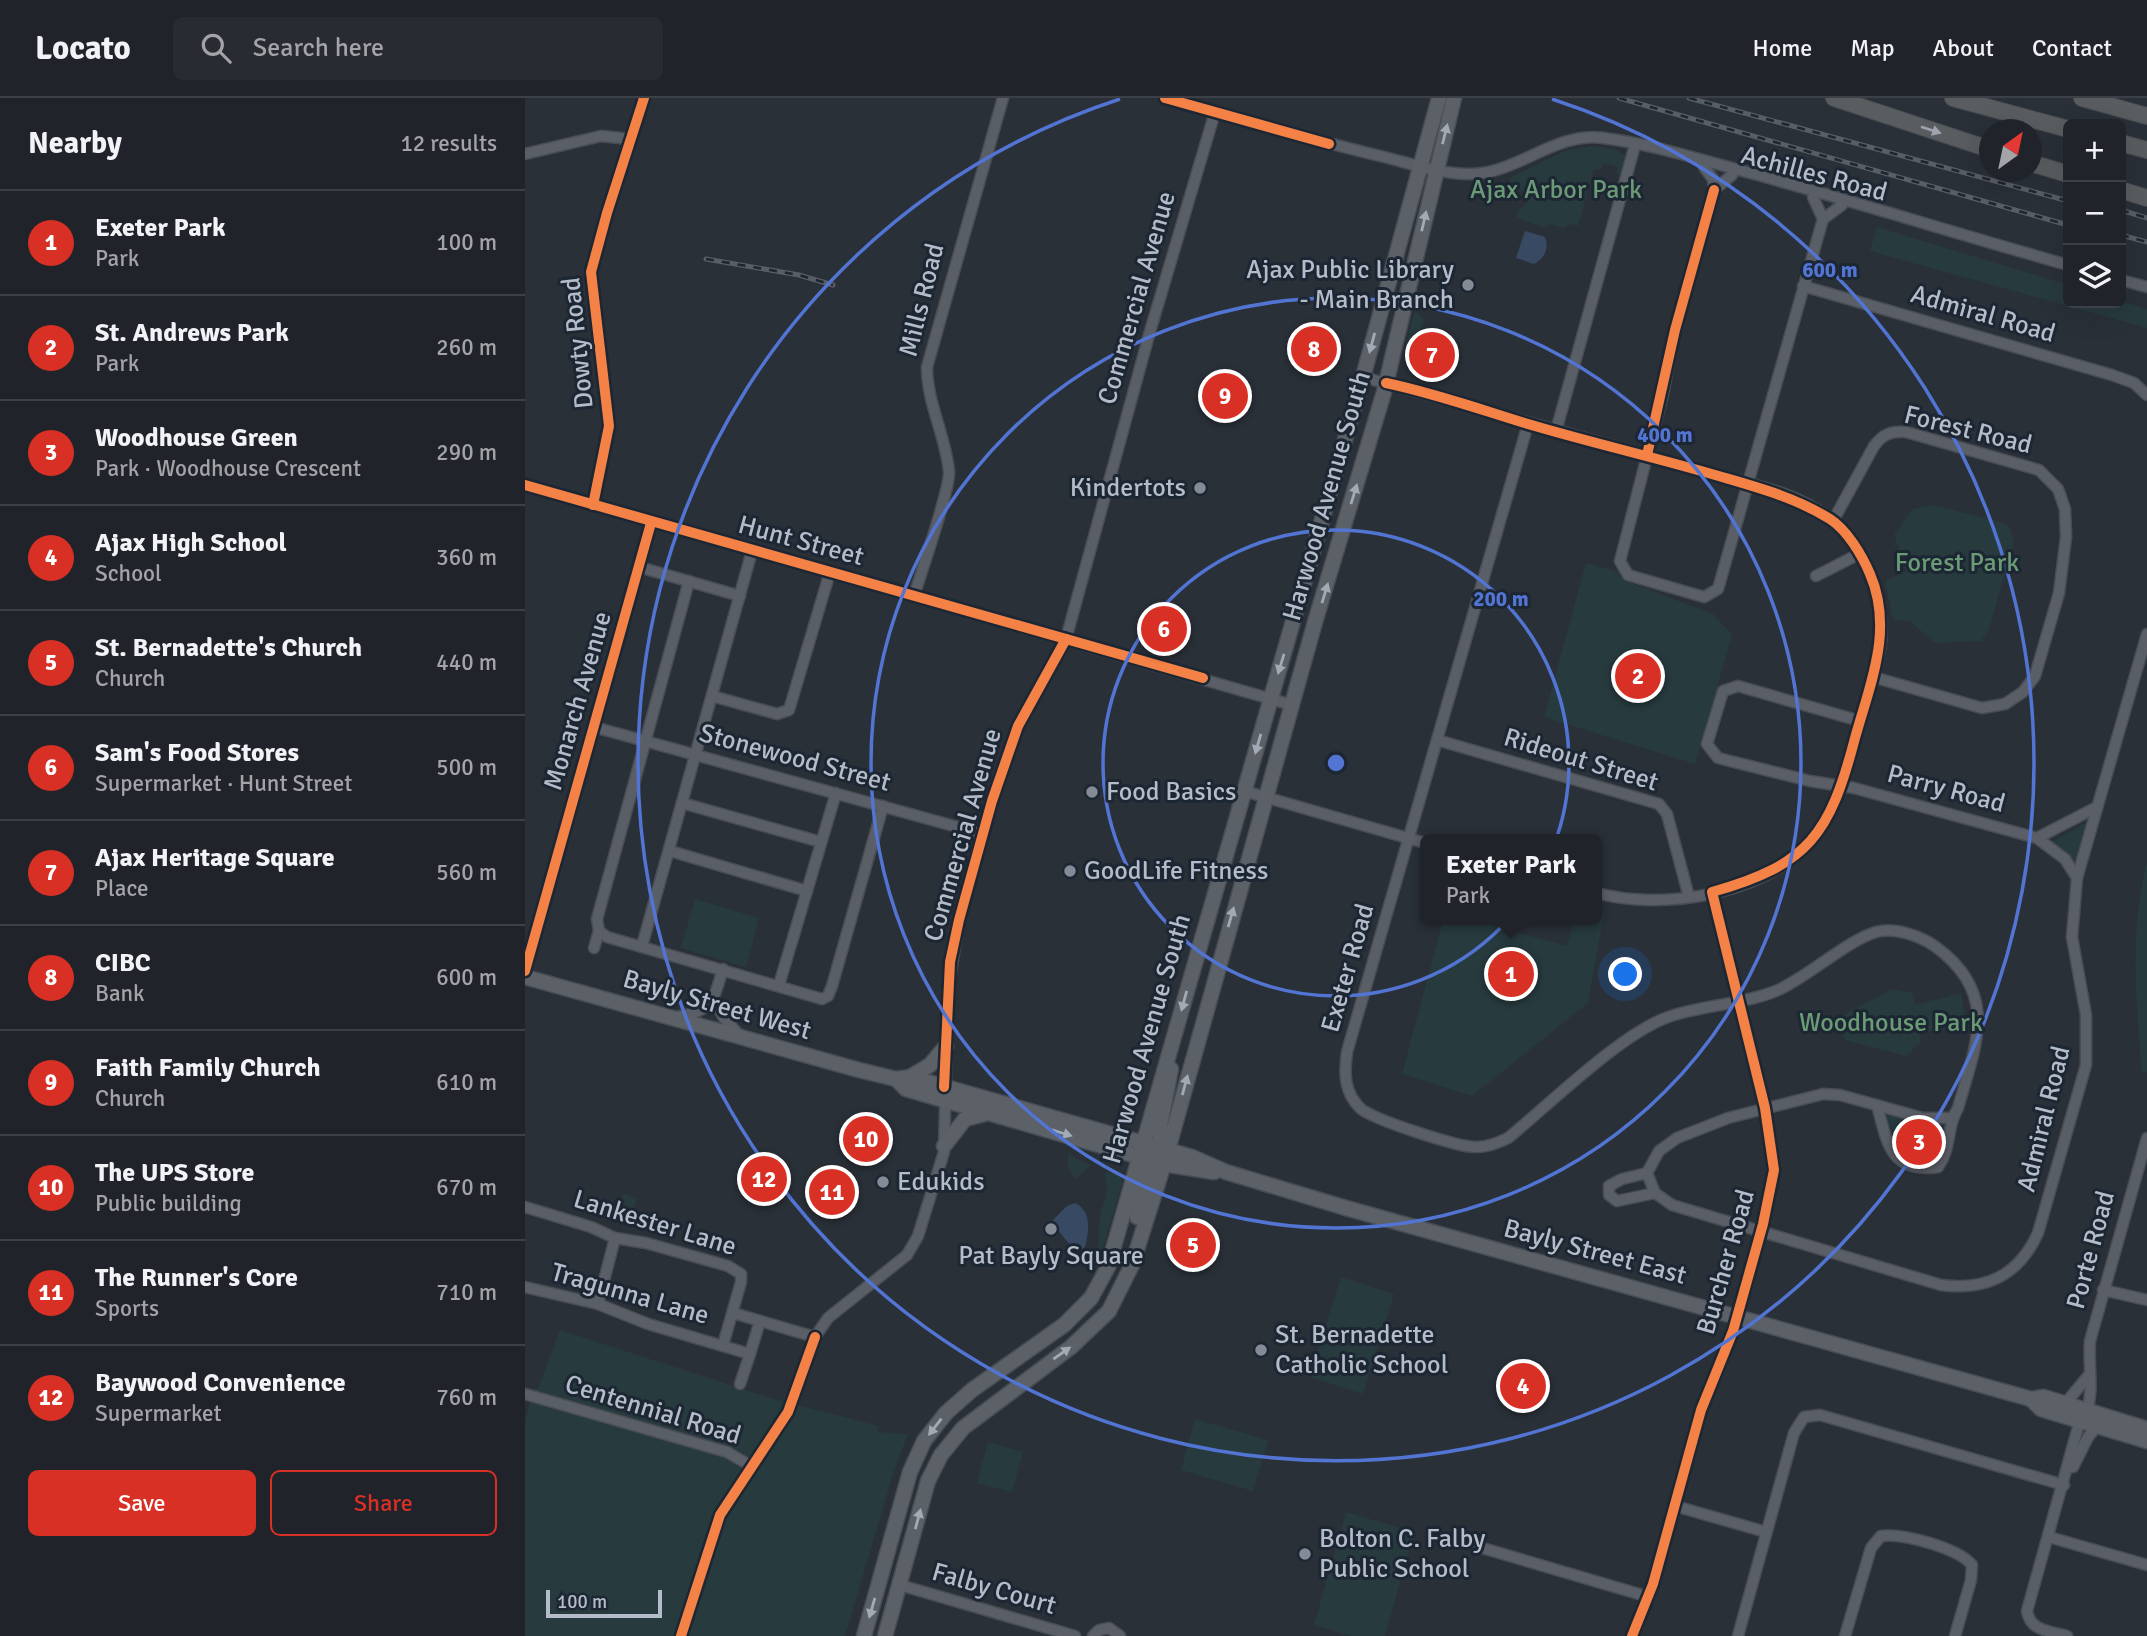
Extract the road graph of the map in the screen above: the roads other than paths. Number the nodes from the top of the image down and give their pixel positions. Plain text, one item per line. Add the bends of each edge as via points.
1 (643, 98) edge
2 (1003, 98) edge
3 (1165, 98) edge
4 (1439, 98) edge
5 (1454, 98) edge
6 (1834, 98) edge
7 (1953, 98) edge
8 (2081, 98) edge
9 (1215, 112) junction
10 (2147, 116) edge
11 (2063, 128) edge
12 (629, 139) junction
13 (2126, 144) edge
14 (1635, 145) junction
15 (1979, 145) edge
16 (2147, 150) edge
17 (525, 155) edge
18 (1421, 166) junction
19 (2042, 166) edge
20 (1704, 167) junction
21 (1436, 169) junction
22 (2063, 172) edge
23 (1732, 175) junction
24 (1714, 190) junction
25 (2126, 192) edge
26 (1814, 197) junction
27 (2147, 198) edge
28 (1842, 205) junction
29 (1823, 219) junction
30 (1982, 241) junction
31 (2063, 264) edge
32 (2126, 281) edge
33 (1803, 286) junction
34 (2147, 287) edge
35 (1363, 377) junction
36 (1386, 383) junction
37 (2147, 394) edge
38 (1528, 424) junction
39 (1556, 431) junction
40 (1647, 455) junction
41 (525, 485) edge
42 (1748, 485) junction
43 (593, 505) junction
44 (1833, 521) junction
45 (651, 523) junction
46 (752, 551) junction
47 (1312, 551) junction
48 (1859, 554) junction
49 (1335, 559) junction
50 (639, 568) junction
51 (830, 572) junction
52 (1816, 576) dead end
53 (689, 582) junction
54 (740, 596) junction
55 (914, 596) junction
56 (2147, 634) edge
57 (1066, 639) junction
58 (1873, 677) junction
59 (712, 696) junction
60 (1271, 698) junction
61 (1292, 705) junction
62 (1860, 721) junction
63 (594, 727) junction
64 (1437, 740) junction
65 (648, 742) junction
66 (695, 755) junction
67 (1842, 786) junction
68 (1244, 791) junction
69 (836, 793) junction
70 (1266, 797) junction
71 (682, 803) junction
72 (883, 806) junction
73 (2097, 807) junction
74 (983, 834) junction
75 (1408, 838) junction
76 (2037, 838) junction
77 (821, 842) junction
78 (1420, 842) edge
79 (670, 851) junction
80 (2077, 878) junction
81 (807, 891) junction
82 (1711, 892) junction
83 (1602, 894) edge
84 (1689, 897) junction
85 (599, 932) junction
86 (642, 946) junction
87 (594, 948) dead end
88 (723, 969) junction
89 (525, 971) edge
90 (1192, 972) junction
91 (525, 977) edge
92 (1213, 982) junction
93 (779, 985) junction
94 (714, 1000) junction
95 (1739, 1001) junction
96 (673, 1018) junction
97 (1176, 1029) junction
98 (742, 1038) junction
99 (946, 1046) junction
100 (903, 1078) junction
101 (944, 1093) junction
102 (1877, 1105) junction
103 (1765, 1108) junction
104 (990, 1113) junction
105 (1951, 1118) junction
106 (2147, 1138) edge
107 (944, 1146) junction
108 (1143, 1153) junction
109 (1164, 1154) junction
110 (1647, 1173) junction
111 (1655, 1193) junction
112 (525, 1207) edge
113 (1761, 1233) junction
114 (615, 1238) junction
115 (1137, 1240) junction
116 (525, 1287) edge
117 (2103, 1290) junction
118 (2147, 1300) edge
119 (598, 1304) junction
120 (733, 1313) junction
121 (1737, 1316) junction
122 (760, 1321) junction
123 (815, 1337) junction
124 (723, 1345) junction
125 (750, 1354) junction
126 (2089, 1375) junction
127 (740, 1384) dead end
128 (525, 1394) edge
129 (2031, 1399) junction
130 (2065, 1404) junction
131 (2084, 1416) junction
132 (2098, 1425) junction
133 (2147, 1429) edge
134 (2147, 1440) edge
135 (751, 1466) junction
136 (2064, 1485) junction
137 (1675, 1506) junction
138 (1766, 1532) junction
139 (2049, 1537) junction
140 (1479, 1547) dead end
141 (2147, 1565) edge
142 (882, 1580) junction
143 (900, 1585) junction
144 (1649, 1597) junction
145 (681, 1636) edge
146 (864, 1636) edge
147 (885, 1636) edge
148 (1075, 1636) edge
149 (1093, 1636) edge
150 (1120, 1636) edge
151 (1632, 1636) edge
152 (1738, 1636) edge
153 (1845, 1636) edge
154 (1955, 1636) edge
155 (2067, 1636) edge

1 - 12 street, Dowty Road
2 - 55 street, Mills Road via 927,367 927,386 950,476
3 - 9 street, Achilles Road
4 - 18 main road, Harwood Avenue South
21 -> 5 main road, Harwood Avenue South
6 -> 15 highway
7 - 11 highway
8 - 10 highway
9 - 18 street, Achilles Road
9 - 57 street, Commercial Avenue
12 - 17 street via 601,136
12 - 43 street, Dowty Road via 591,272 609,426
13 - 16 highway
14 - 20 street, Achilles Road
14 - 21 street, Achilles Road via 1600,137 1580,138 1485,173
14 - 30 street, Achilles Road via 1863,204
14 - 39 street
18 - 21 street, Achilles Road
18 -> 35 main road, Harwood Avenue South
19 - 22 highway
20 - 23 street, Achilles Road
20 - 24 street
36 -> 21 main road, Harwood Avenue South
23 - 24 street
23 - 26 street, Achilles Road
24 - 40 street via 1672,340
25 - 27 highway
26 - 28 street, Achilles Road
26 - 29 street
28 - 29 street
28 - 30 street, Achilles Road
29 - 33 street
30 - 31 street, Achilles Road
32 - 34 street
33 - 37 street, Admiral Road via 2112,375
33 - 42 street
35 - 36 street
35 - 47 main road, Harwood Avenue South
36 - 38 street
49 -> 36 main road, Harwood Avenue South
38 - 39 street
38 - 64 street, Exeter Road
39 - 40 street
40 - 42 street
40 - 42 street via 1622,568 1628,575 1691,594 1705,597 1718,589
41 - 43 street, Hunt Street
42 - 44 street via 1798,501
43 - 45 street, Hunt Street
44 - 48 street
44 - 58 street, Forest Road via 1874,446 1892,431 2039,470 2058,489 2065,509 2059,593 2035,676 2024,692 2005,704 1982,708
45 - 46 street, Hunt Street
45 - 50 street, Monarch Avenue
46 - 51 street, Hunt Street
46 - 54 street
47 - 49 main road
47 -> 60 main road, Harwood Avenue South
48 - 52 street
48 - 58 street via 1870,573 1880,610 1880,649
61 -> 49 main road, Harwood Avenue South
50 - 53 street
50 - 63 street, Monarch Avenue
51 - 55 street, Hunt Street
51 - 59 street via 789,710 776,714
53 - 54 street
53 - 65 street
54 - 59 street
55 - 57 street, Hunt Street
56 - 73 street, Admiral Road
57 - 60 street, Hunt Street
57 - 74 street, Commercial Avenue via 1018,726
58 - 62 street
59 - 66 street
60 - 61 street
60 -> 68 main road, Harwood Avenue South
61 - 70 main road, Harwood Avenue South
62 - 67 street
62 - 67 street, Parry Road via 1730,687 1723,691 1707,744 1718,758
63 - 65 street, Stonewood Street
63 - 89 street, Monarch Avenue
64 - 75 street, Exeter Road
64 - 84 street, Rideout Street via 1659,804 1667,814
65 - 66 street, Stonewood Street
65 - 85 street via 597,919
66 - 69 street, Stonewood Street
66 - 71 street
67 - 76 street, Parry Road
67 - 82 street via 1828,817 1799,853 1755,880
68 - 70 street
68 - 90 main road, Harwood Avenue South
69 - 72 street, Stonewood Street
69 - 77 street
70 - 75 street
92 -> 70 main road, Harwood Avenue South
71 - 77 street
71 - 79 street
72 - 74 street, Stonewood Street
72 - 93 street via 828,996 822,999
73 - 76 street
73 - 80 street, Admiral Road
74 - 99 street, Commercial Avenue via 952,949
75 - 78 street
75 - 95 street, Exeter Road via 1344,1073 1360,1108 1376,1119 1474,1148 1492,1145 1508,1138 1640,1030 1668,1017
76 - 80 street, Parry Road via 2064,859
77 - 81 street
79 - 81 street
79 - 86 street
80 - 113 street, Admiral Road via 2072,937 2086,1015 2085,1065 2028,1255 2007,1273 1964,1288
81 - 93 street
82 - 84 street
82 - 95 street, Burcher Road
83 - 84 street via 1647,901
85 - 86 street
85 - 87 street
86 - 88 street
88 - 93 street
88 - 94 street
90 - 92 main road
90 -> 97 main road, Harwood Avenue South
91 - 96 main road, Bayly Street West
109 -> 92 main road, Harwood Avenue South
94 - 96 street via 696,1013
94 - 98 street
95 - 103 street, Burcher Road
95 - 105 street, Exeter Road via 1777,990 1876,932 1904,933 1930,943 1957,962 1979,1009 1979,1036
96 - 98 main road, Bayly Street West
97 - 108 main road, Harwood Avenue South
97 - 109 main road via 1159,1132
98 - 100 main road, Bayly Street West
99 - 100 main road via 930,1065
99 - 101 street, Commercial Avenue
100 - 101 main road, Bayly Street West via 906,1089
101 - 104 main road, Bayly Street West
101 - 107 street, Commercial Avenue
101 - 108 main road, Bayly Street West
102 - 103 street via 1823,1094
102 - 105 street via 1923,1118
102 - 105 street, Exeter Road via 1889,1149 1898,1160 1927,1168 1938,1167 1947,1155
103 - 110 street via 1677,1138 1659,1150
103 - 113 street, Burcher Road via 1774,1170
104 - 107 main road via 965,1119
104 -> 108 main road, Bayly Street West
106 - 117 street, Porte Road
107 - 123 street, Commercial Avenue via 918,1236 907,1255 828,1318
108 - 109 main road, Bayly Street East
108 - 115 main road
108 -> 142 main road, Harwood Avenue South via 1116,1245 1091,1298 1064,1325 972,1390 946,1413 925,1441 910,1472
109 - 115 main road, Harwood Avenue South
109 - 121 main road, Bayly Street East
110 - 111 street
110 - 111 street via 1609,1186 1609,1195 1617,1200
111 - 113 street, Admiral Road via 1672,1205
112 - 114 street, Lankester Lane
113 - 121 street, Burcher Road
114 - 119 street
114 - 120 street, Lankester Lane via 646,1242 741,1274
143 -> 115 main road, Harwood Avenue South via 928,1481 941,1455 963,1428 1071,1347 1109,1311 1132,1265
116 - 119 street, Tragunna Lane
117 - 118 street
117 - 126 street, Porte Road via 2090,1341
119 - 124 street, Tragunna Lane
120 - 122 street
120 - 124 street, Lankester Lane
121 - 129 main road, Bayly Street East
121 - 137 street, Burcher Road via 1701,1410
122 - 123 street
122 - 125 street
123 - 135 street via 792,1403
124 - 125 street, Tragunna Lane
125 - 127 street
126 - 130 street
126 - 131 street, Porte Road via 2092,1384
128 - 135 street, Centennial Road via 727,1452
129 - 130 main road, Bayly Street East via 2044,1397
129 - 131 main road, Bayly Street East via 2041,1409
130 - 131 main road, Bayly Street East
131 - 132 main road, Bayly Street East
131 - 133 main road, Bayly Street East
131 - 136 street, Porte Road
132 - 134 main road, Bayly Street East
132 - 136 street
135 - 145 street, Centennial Road via 720,1515
136 - 138 street via 1811,1415 1804,1417 1794,1433
136 - 139 street
137 - 138 street
137 - 144 street, Burcher Road
138 - 152 street
139 - 141 street
139 - 155 street via 2027,1611 2034,1627
140 - 144 street
142 - 143 main road
142 -> 146 main road, Harwood Avenue South
143 - 147 main road, Harwood Avenue South
143 - 148 street, Falby Court
144 - 151 street, Burcher Road
149 - 150 street via 1109,1628
153 - 154 street via 1871,1548 1881,1536 1893,1534 1963,1555 1972,1564

